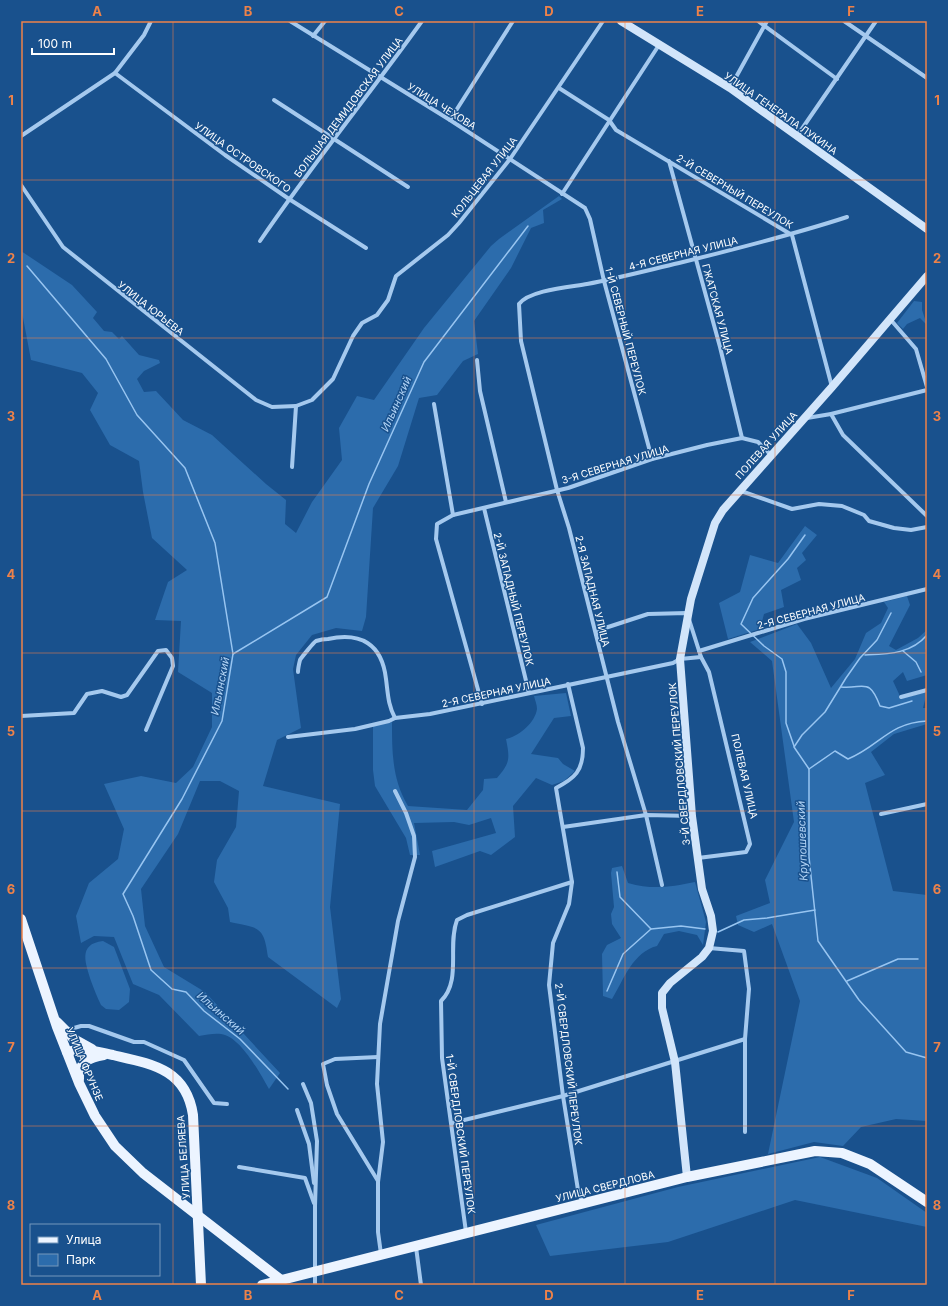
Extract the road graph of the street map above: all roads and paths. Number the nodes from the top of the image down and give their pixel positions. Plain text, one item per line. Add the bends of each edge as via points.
1 (151, 21) edge
2 (290, 21) edge
3 (325, 21) edge
4 (422, 21) edge
5 (513, 21) edge
6 (602, 21) edge
7 (621, 21) edge
8 (758, 21) edge
9 (844, 21) edge
10 (876, 21) edge
11 (766, 23) edge
12 (314, 36) junction
13 (865, 36) junction
14 (660, 44) junction
15 (115, 73) junction
16 (381, 78) junction
17 (927, 78) edge
18 (837, 79) junction
19 (559, 88) junction
20 (730, 88) junction
21 (274, 100) dead end
22 (450, 120) junction
23 (609, 120) junction
24 (21, 136) edge
25 (797, 136) junction
26 (335, 140) junction
27 (510, 159) junction
28 (669, 161) junction
29 (21, 185) edge
30 (408, 186) dead end
31 (562, 194) junction
32 (289, 199) junction
33 (585, 208) joint
34 (847, 217) dead end
35 (926, 229) edge
36 (792, 235) junction
37 (260, 241) dead end
38 (366, 248) dead end
39 (696, 259) junction
40 (927, 276) edge
41 (604, 281) junction
42 (521, 300) joint
43 (890, 319) junction
44 (477, 360) dead end
45 (832, 387) junction
46 (927, 389) edge
47 (434, 404) dead end
48 (296, 406) junction
49 (831, 414) junction
50 (804, 418) junction
51 (742, 438) junction
52 (772, 456) junction
53 (652, 459) junction
54 (292, 467) dead end
55 (557, 490) junction
56 (740, 490) junction
57 (506, 502) junction
58 (484, 508) junction
59 (453, 515) junction
60 (927, 516) edge
61 (927, 527) edge
62 (927, 589) edge
63 (688, 613) junction
64 (596, 634) junction
65 (699, 651) junction
66 (701, 657) junction
67 (680, 659) junction
68 (298, 672) dead end
69 (606, 676) junction
70 (568, 684) junction
71 (927, 690) edge
72 (530, 693) junction
73 (901, 697) dead end
74 (482, 704) junction
75 (21, 716) edge
76 (395, 718) junction
77 (146, 730) dead end
78 (288, 737) dead end
79 (395, 792) dead end
80 (927, 804) edge
81 (881, 814) dead end
82 (646, 815) junction
83 (692, 816) junction
84 (563, 827) junction
85 (697, 858) junction
86 (572, 882) junction
87 (662, 885) dead end
88 (21, 920) edge
89 (710, 948) junction
90 (55, 1019) junction
91 (65, 1030) junction
92 (745, 1039) junction
93 (95, 1051) junction
94 (68, 1052) junction
95 (110, 1055) junction
96 (378, 1057) junction
97 (675, 1062) junction
98 (79, 1083) junction
99 (303, 1084) dead end
100 (563, 1096) junction
101 (227, 1104) dead end
102 (297, 1110) dead end
103 (452, 1123) junction
104 (745, 1132) dead end
105 (239, 1167) dead end
106 (687, 1177) junction
107 (378, 1182) junction
108 (316, 1196) junction
109 (927, 1202) edge
110 (583, 1204) junction
111 (315, 1206) junction
112 (467, 1235) junction
113 (416, 1246) junction
114 (382, 1256) junction
115 (314, 1272) junction
116 (281, 1280) junction
117 (201, 1285) edge
118 (262, 1285) edge
119 (315, 1285) edge
120 (421, 1285) edge

1 - 15 street via 144,35
2 - 12 street, УЛИЦА ЧЕХОВА
3 - 12 street
4 - 16 street, БОЛЬШАЯ ДЕМИДОВСКАЯ УЛИЦА
5 - 22 street
6 - 19 street, КОЛЬЦЕВАЯ УЛИЦА
7 - 14 main road, УЛИЦА ГЕНЕРАЛА ЛУКИНА
8 - 11 street
9 - 13 street
10 - 13 street
11 - 18 street
11 - 20 street
12 - 16 street, УЛИЦА ЧЕХОВА
13 - 17 street
13 - 18 street
14 - 20 main road, УЛИЦА ГЕНЕРАЛА ЛУКИНА
14 - 23 street
15 - 24 street
15 - 32 street, УЛИЦА ОСТРОВСКОГО
16 - 22 street, УЛИЦА ЧЕХОВА
16 - 26 street, БОЛЬШАЯ ДЕМИДОВСКАЯ УЛИЦА
18 - 25 street
19 - 23 street, 2-Й СЕВЕРНЫЙ ПЕРЕУЛОК
19 - 27 street, КОЛЬЦЕВАЯ УЛИЦА
20 - 25 main road, УЛИЦА ГЕНЕРАЛА ЛУКИНА
21 - 26 street
22 - 27 street, УЛИЦА ЧЕХОВА
23 - 28 street, 2-Й СЕВЕРНЫЙ ПЕРЕУЛОК via 616,130
23 - 31 street
25 - 35 main road, УЛИЦА ГЕНЕРАЛА ЛУКИНА
26 - 30 street
26 - 32 street, БОЛЬШАЯ ДЕМИДОВСКАЯ УЛИЦА
27 - 31 street, УЛИЦА ЧЕХОВА
27 - 48 street, КОЛЬЦЕВАЯ УЛИЦА via 448,235 396,276 388,300 377,315 362,323 353,336 333,379 312,400
28 - 36 street, 2-Й СЕВЕРНЫЙ ПЕРЕУЛОК
28 - 39 street, ГЖАТСКАЯ УЛИЦА
29 - 48 street, УЛИЦА ЮРЬЕВА via 63,247 119,293 256,400 272,407
31 - 33 street, УЛИЦА ЧЕХОВА
32 - 37 street, БОЛЬШАЯ ДЕМИДОВСКАЯ УЛИЦА
32 - 38 street, УЛИЦА ОСТРОВСКОГО
33 - 41 street, 1-Й СЕВЕРНЫЙ ПЕРЕУЛОК via 590,219
34 - 36 street, 4-Я СЕВЕРНАЯ УЛИЦА
36 - 39 street, 4-Я СЕВЕРНАЯ УЛИЦА
36 - 45 street, 2-Й СЕВЕРНЫЙ ПЕРЕУЛОК
39 - 41 street, 4-Я СЕВЕРНАЯ УЛИЦА
39 - 51 street, ГЖАТСКАЯ УЛИЦА
40 - 43 main road, ПОЛЕВАЯ УЛИЦА
41 - 42 street, 4-Я СЕВЕРНАЯ УЛИЦА via 533,294
41 - 53 street, 1-Й СЕВЕРНЫЙ ПЕРЕУЛОК
42 - 55 street, 2-Я ЗАПАДНАЯ УЛИЦА via 518,314 521,341
43 - 45 main road, ПОЛЕВАЯ УЛИЦА
43 - 46 street via 916,349
44 - 57 street via 480,391
45 - 50 main road, ПОЛЕВАЯ УЛИЦА
46 - 49 street
47 - 59 street
48 - 54 street
49 - 50 street
49 - 60 street via 843,435
50 - 52 main road, ПОЛЕВАЯ УЛИЦА
51 - 52 street via 758,442
51 - 53 street, 3-Я СЕВЕРНАЯ УЛИЦА
52 - 56 main road, ПОЛЕВАЯ УЛИЦА
53 - 55 street, 3-Я СЕВЕРНАЯ УЛИЦА
55 - 57 street, 3-Я СЕВЕРНАЯ УЛИЦА
55 - 64 street, 2-Я ЗАПАДНАЯ УЛИЦА
56 - 61 street via 792,509 819,504 842,506 864,515 869,521 894,528 911,530
56 - 63 main road, ПОЛЕВАЯ УЛИЦА via 715,523 703,556
57 - 58 street, 3-Я СЕВЕРНАЯ УЛИЦА
58 - 59 street, 3-Я СЕВЕРНАЯ УЛИЦА
58 - 72 street, 2-Й ЗАПАДНЫЙ ПЕРЕУЛОК
59 - 74 street, 3-Я СЕВЕРНАЯ УЛИЦА via 437,524 436,539
62 - 65 street, 2-Я СЕВЕРНАЯ УЛИЦА via 804,619
63 - 64 street via 648,614 602,629
63 - 65 street
63 - 67 main road, ПОЛЕВАЯ УЛИЦА
64 - 69 street, 2-Я ЗАПАДНАЯ УЛИЦА
65 - 66 street
66 - 67 street, 2-Я СЕВЕРНАЯ УЛИЦА
66 - 85 street, ПОЛЕВАЯ УЛИЦА via 709,672 750,844 746,852
67 - 69 street, 2-Я СЕВЕРНАЯ УЛИЦА via 673,663
67 - 83 main road, 3-Й СВЕРДЛОВСКИЙ ПЕРЕУЛОК
68 - 76 street via 300,660 315,641 354,636 367,641 383,665 389,708
69 - 70 street, 2-Я СЕВЕРНАЯ УЛИЦА
69 - 82 street, 2-Я ЗАПАДНАЯ УЛИЦА
70 - 72 street, 2-Я СЕВЕРНАЯ УЛИЦА
70 - 84 street, 2-Й СВЕРДЛОВСКИЙ ПЕРЕУЛОК via 583,757 581,768 571,780 556,788
71 - 73 street
72 - 74 street, 2-Я СЕВЕРНАЯ УЛИЦА
74 - 76 street, 2-Я СЕВЕРНАЯ УЛИЦА
75 - 77 street via 74,713 87,694 102,691 121,697 127,695 158,651 166,650 172,658 173,666
76 - 78 street, 2-Я СЕВЕРНАЯ УЛИЦА via 355,729
79 - 96 street via 414,836 415,857 398,921 380,1024
80 - 81 street
82 - 83 street
82 - 84 street
82 - 87 street, 2-Я ЗАПАДНАЯ УЛИЦА
83 - 85 main road, 3-Й СВЕРДЛОВСКИЙ ПЕРЕУЛОК
84 - 86 street, 2-Й СВЕРДЛОВСКИЙ ПЕРЕУЛОК
85 - 89 main road, 3-Й СВЕРДЛОВСКИЙ ПЕРЕУЛОК via 702,889 711,916 713,931
86 - 100 street, 2-Й СВЕРДЛОВСКИЙ ПЕРЕУЛОК via 569,904 553,943 549,985
86 - 103 street, 1-Й СВЕРДЛОВСКИЙ ПЕРЕУЛОК via 457,920 452,931 453,979 449,993 441,1001 442,1058
88 - 90 main road, УЛИЦА ФРУНЗЕ
89 - 92 street via 744,950 749,989
89 - 97 main road via 662,993 662,1008
90 - 91 main road
90 - 94 main road, УЛИЦА ФРУНЗЕ
91 - 93 main road
91 - 101 street via 89,1026 134,1042 144,1042 184,1060 214,1103
92 - 97 street
92 - 104 street
93 - 94 main road
93 - 95 main road, УЛИЦА БЕЛЯЕВА
94 - 98 main road, УЛИЦА ФРУНЗЕ
95 - 98 main road via 92,1058 83,1063 79,1070
95 - 117 main road, УЛИЦА БЕЛЯЕВА via 157,1066 177,1080 192,1106
96 - 107 street via 377,1084 383,1142
96 - 107 street via 335,1059 323,1064 337,1114
97 - 100 street
97 - 106 main road
98 - 116 main road, УЛИЦА ФРУНЗЕ via 95,1116 115,1146 128,1159
99 - 108 street via 311,1103 317,1141
100 - 103 street
100 - 110 street, 2-Й СВЕРДЛОВСКИЙ ПЕРЕУЛОК via 578,1190
102 - 108 street via 308,1144
103 - 112 street, 1-Й СВЕРДЛОВСКИЙ ПЕРЕУЛОК
105 - 111 street via 305,1178
106 - 109 main road, УЛИЦА СВЕРДЛОВА via 797,1154 824,1151 870,1164
106 - 110 main road, УЛИЦА СВЕРДЛОВА
107 - 114 street via 378,1232
108 - 111 street
110 - 112 main road, УЛИЦА СВЕРДЛОВА
111 - 115 street
112 - 113 main road, УЛИЦА СВЕРДЛОВА
113 - 114 main road, УЛИЦА СВЕРДЛОВА
113 - 120 street
114 - 115 main road, УЛИЦА СВЕРДЛОВА
115 - 116 main road, УЛИЦА СВЕРДЛОВА
115 - 119 street
116 - 118 main road, УЛИЦА СВЕРДЛОВА

